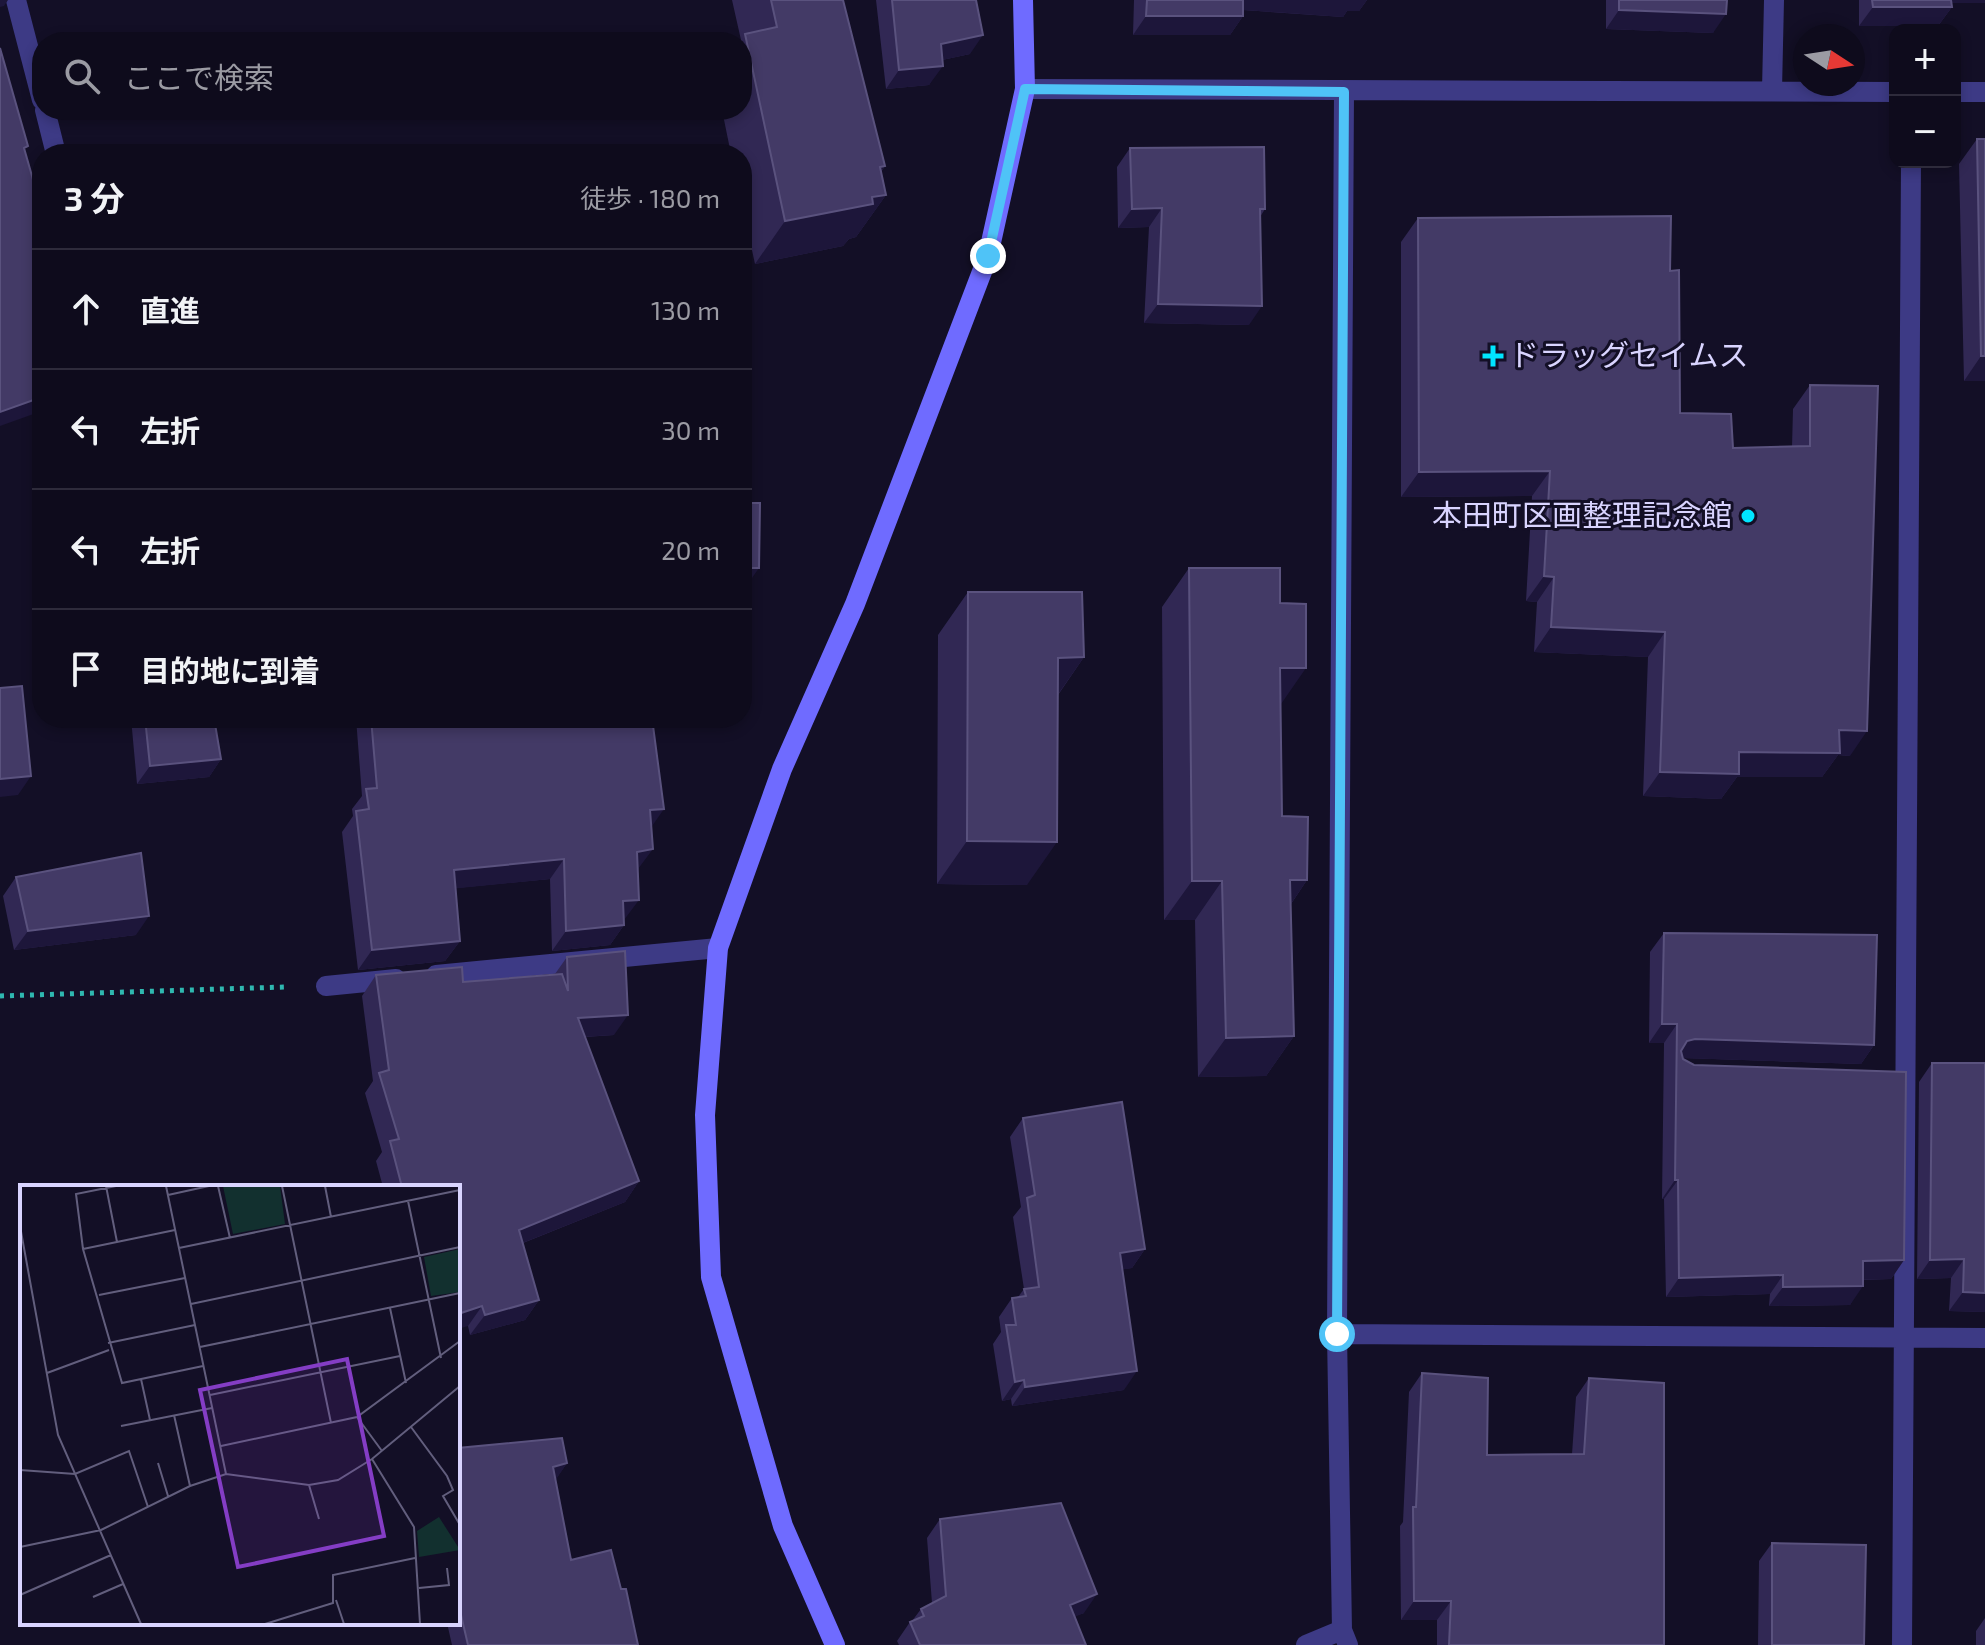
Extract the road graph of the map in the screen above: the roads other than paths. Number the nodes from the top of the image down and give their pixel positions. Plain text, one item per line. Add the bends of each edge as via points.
1 (16, 0) edge
2 (1023, 0) edge
3 (1774, 0) edge
4 (32, 62) edge
5 (1025, 89) junction
6 (1772, 90) junction
7 (1344, 92) junction
8 (1889, 92) edge
9 (1961, 92) edge
10 (1985, 92) edge
11 (48, 120) edge
12 (54, 144) edge
13 (1911, 168) edge
14 (718, 948) junction
15 (326, 986) road end
16 (1337, 1334) junction
17 (1905, 1337) junction
18 (1985, 1338) edge
19 (1345, 1637) edge
20 (835, 1645) edge
21 (1306, 1645) edge
22 (1902, 1645) edge

1 - 4 street
2 - 5 street
3 - 6 street
5 - 7 street
5 - 14 street via 988,256 855,604 782,769
6 - 7 street
6 - 8 street
7 - 16 street
9 - 10 street
11 - 12 street
13 - 17 street via 1899,1078
14 - 15 street
14 - 20 street via 705,1115 711,1277 783,1526
16 - 17 street
16 - 19 street
17 - 18 street
17 - 22 street
19 - 21 street

